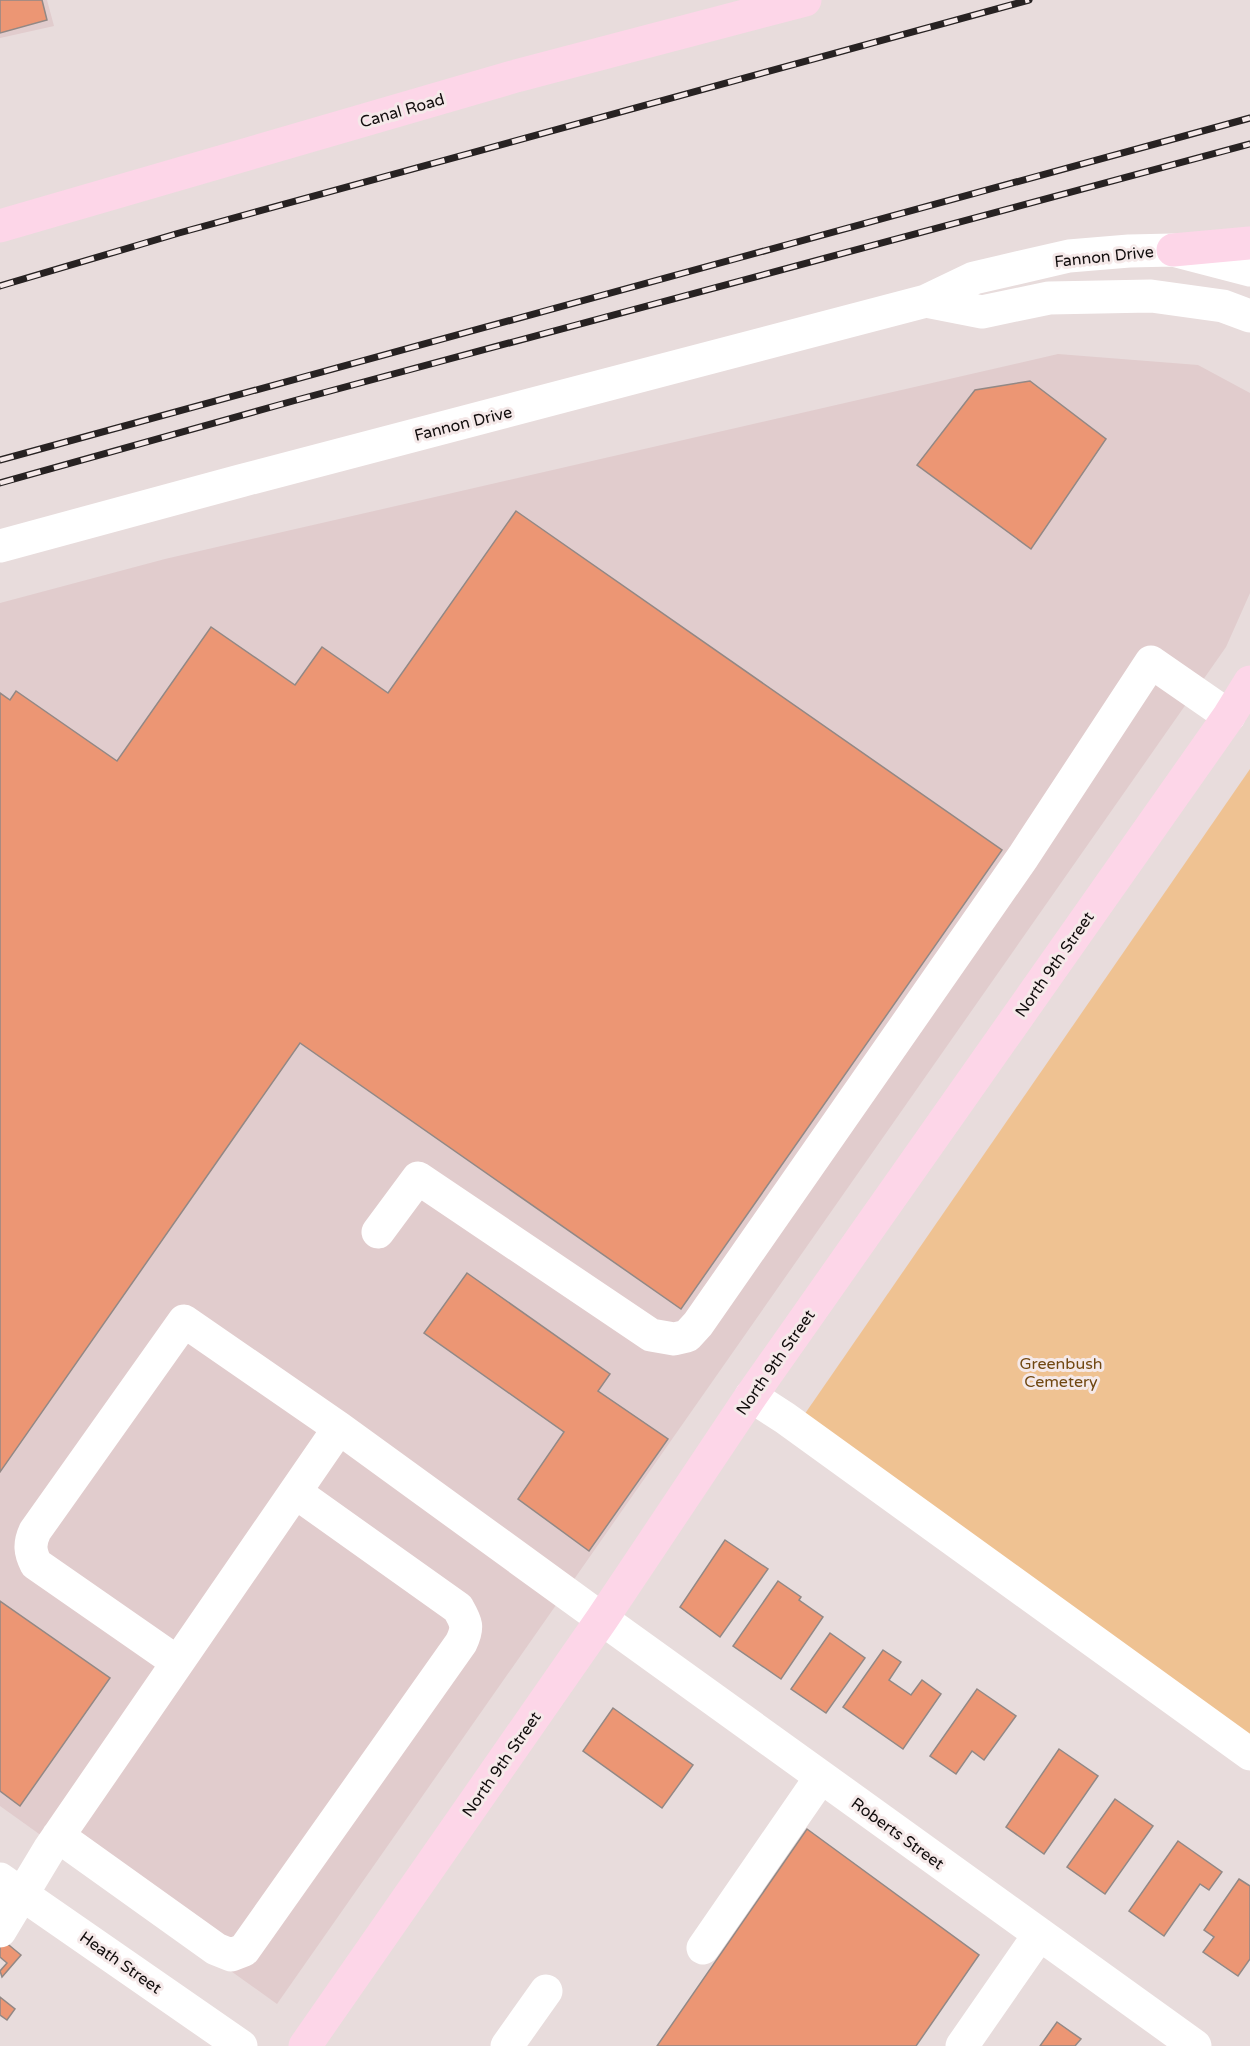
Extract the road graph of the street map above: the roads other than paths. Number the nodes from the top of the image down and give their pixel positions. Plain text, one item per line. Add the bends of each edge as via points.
1 (805, 0) edge
2 (751, 7) edge
3 (0, 226) edge
4 (1250, 243) edge
5 (1173, 250) junction
6 (1250, 270) edge
7 (926, 301) junction
8 (1250, 316) edge
9 (0, 546) edge
10 (1250, 682) edge
11 (1228, 716) junction
12 (378, 1232) dead end
13 (751, 1396) junction
14 (339, 1428) junction
15 (295, 1492) junction
16 (602, 1619) junction
17 (177, 1662) junction
18 (1250, 1754) edge
19 (821, 1777) junction
20 (58, 1836) junction
21 (12, 1887) edge
22 (0, 1931) edge
23 (1039, 1935) junction
24 (703, 1948) dead end
25 (546, 1991) dead end
26 (241, 2046) edge
27 (305, 2046) edge
28 (507, 2046) edge
29 (962, 2046) edge
30 (1195, 2046) edge

1 - 2 main road, Canal Road
2 - 3 main road, Canal Road
4 - 5 main road
5 - 6 street, Fannon Drive
5 - 7 street, Fannon Drive via 1069,256 974,278
7 - 8 street, Fannon Drive via 982,312 1049,298 1151,296 1223,306
7 - 9 street, Fannon Drive
10 - 11 main road, North 9th Street
11 - 12 street via 1151,662 1023,857 687,1336 674,1339 651,1335 418,1178
11 - 13 main road, North 9th Street
13 - 16 main road, North 9th Street
13 - 18 street
14 - 15 street
14 - 16 street, Roberts Street
14 - 17 street, Roberts Street via 184,1321 34,1531 30,1552 36,1564
15 - 17 street
15 - 20 street via 458,1608 466,1622 461,1643 244,1950 231,1955 216,1949
16 - 19 street, Roberts Street
16 - 27 main road, North 9th Street
17 - 20 street
19 - 23 street, Roberts Street
19 - 24 street
20 - 21 street
21 - 22 street
21 - 26 street, Heath Street
23 - 29 street
23 - 30 street, Roberts Street
25 - 28 street

